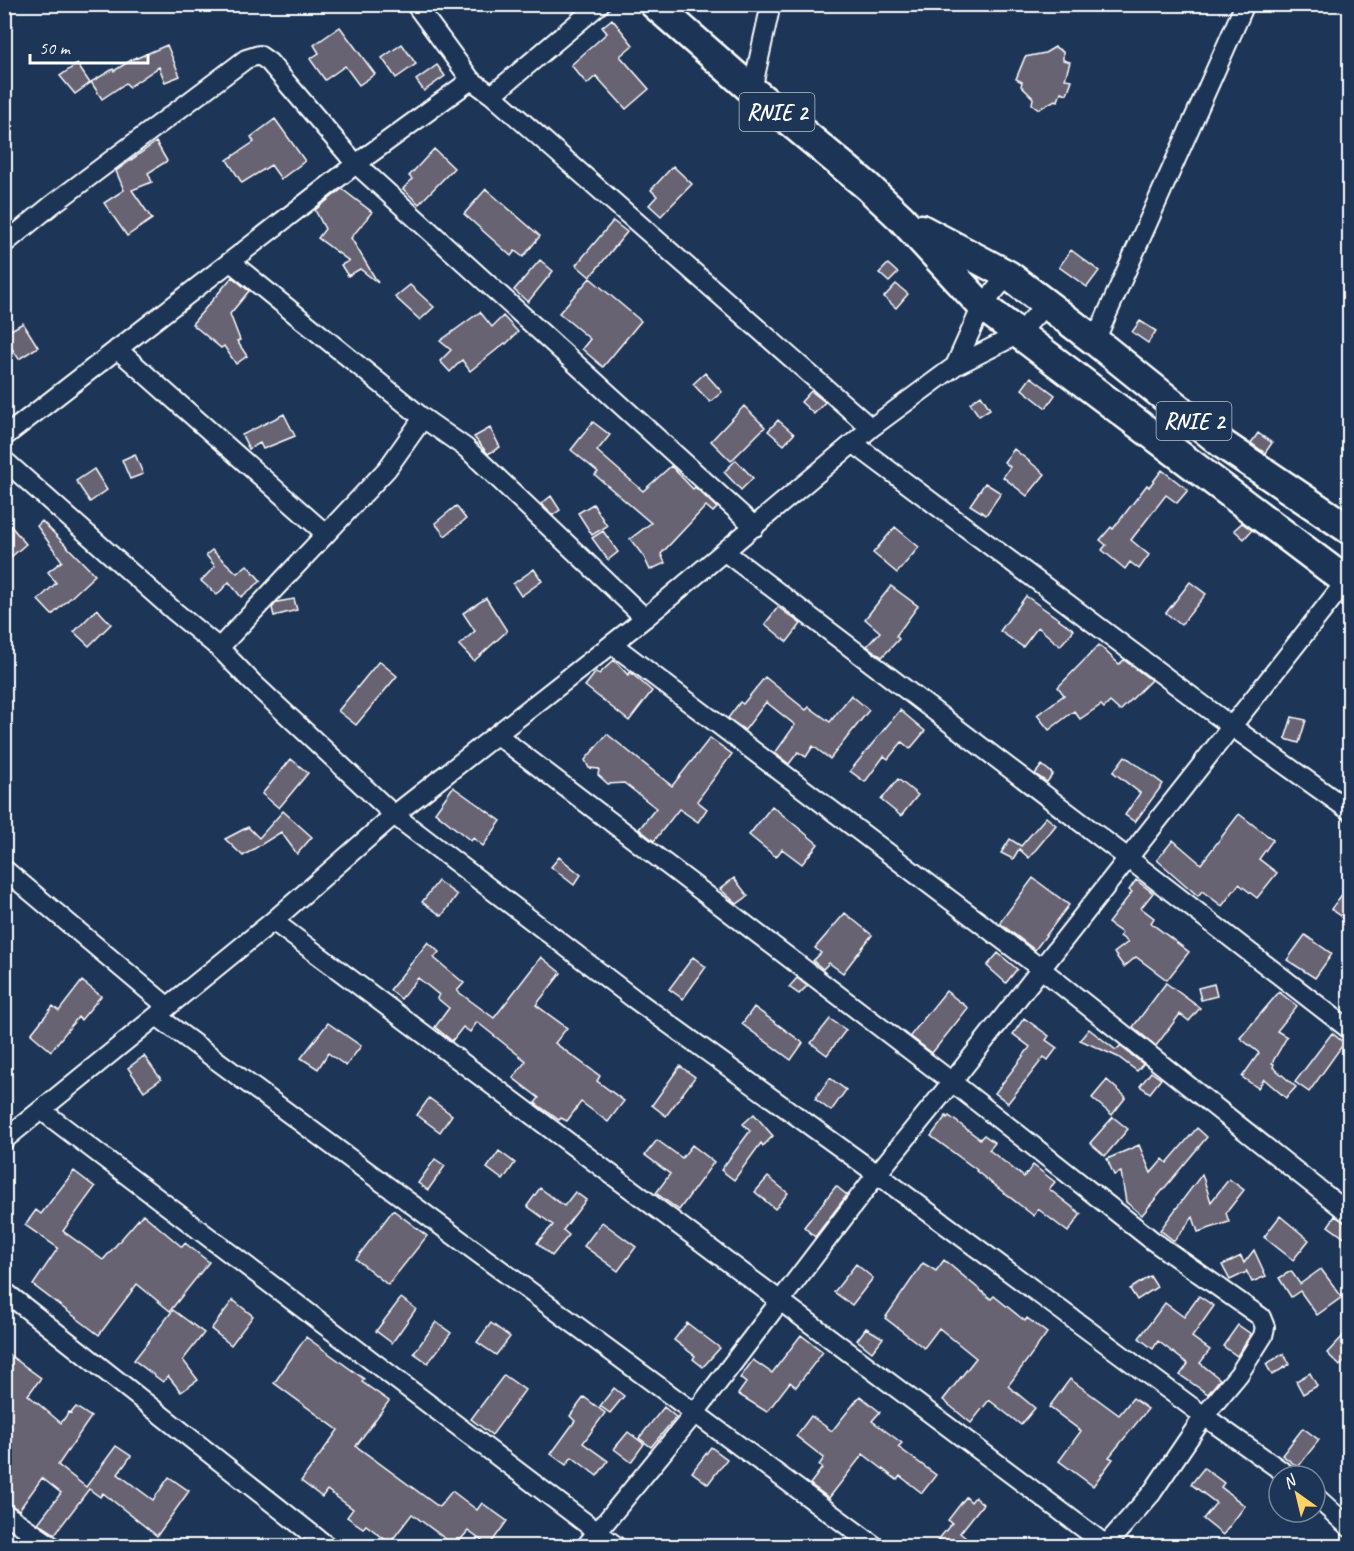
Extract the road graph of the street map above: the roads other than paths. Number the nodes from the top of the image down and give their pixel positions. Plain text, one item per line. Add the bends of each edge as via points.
1 (415, 4) edge
2 (600, 4) edge
3 (654, 4) edge
4 (771, 4) edge
5 (1245, 4) edge
6 (471, 80) junction
7 (752, 90) junction
8 (492, 95) junction
9 (356, 164) junction
10 (901, 218) junction
11 (4, 244) edge
12 (231, 262) junction
13 (1008, 275) junction
14 (1045, 305) junction
15 (982, 306) junction
16 (1019, 334) junction
17 (1095, 341) junction
18 (117, 349) junction
19 (956, 366) junction
20 (423, 418) junction
21 (871, 428) junction
22 (4, 437) edge
23 (853, 443) junction
24 (4, 460) edge
25 (754, 527) junction
26 (1350, 530) edge
27 (326, 534) junction
28 (725, 552) junction
29 (1348, 583) edge
30 (645, 618) junction
31 (612, 644) junction
32 (219, 648) junction
33 (1231, 726) junction
34 (497, 735) junction
35 (1350, 811) edge
36 (394, 815) junction
37 (1128, 859) junction
38 (4, 870) edge
39 (273, 921) junction
40 (1040, 968) junction
41 (163, 1012) junction
42 (1350, 1030) edge
43 (952, 1082) junction
44 (41, 1110) junction
45 (4, 1140) edge
46 (877, 1174) junction
47 (1350, 1214) edge
48 (4, 1291) edge
49 (781, 1301) junction
50 (694, 1413) junction
51 (1204, 1416) junction
52 (1272, 1464) edge
53 (1327, 1507) edge
54 (4, 1513) edge
55 (1350, 1528) edge
56 (591, 1540) edge
57 (52, 1546) edge
58 (327, 1546) edge
59 (616, 1546) edge
60 (875, 1546) edge
61 (1106, 1546) edge

1 - 6 street
2 - 8 street
3 - 7 main road, RNIE 2
4 - 7 street
5 - 17 street
6 - 8 street
6 - 9 street
7 - 10 main road, RNIE 2
8 - 21 street
9 - 11 street via 259,55 246,59
9 - 12 street
9 - 25 street
10 - 13 main road, RNIE 2
10 - 15 main road, RNIE 2
12 - 18 street
12 - 20 street
13 - 14 main road, RNIE 2
13 - 15 street
14 - 16 street
14 - 17 main road, RNIE 2
15 - 16 main road, RNIE 2
15 - 19 street
16 - 19 street
16 - 29 main road, RNIE 2
17 - 26 main road, RNIE 2 via 1224,445
18 - 22 street
18 - 27 street
19 - 21 street
20 - 27 street via 387,469
20 - 30 street via 466,448
21 - 23 street
23 - 25 street
23 - 33 street
24 - 32 street
25 - 28 street
27 - 32 street
28 - 30 street
28 - 37 street
29 - 33 street
30 - 31 street
31 - 34 street
31 - 40 street
32 - 36 street
33 - 35 street
33 - 37 street
34 - 36 street
34 - 43 street
36 - 39 street
36 - 46 street via 633,998
37 - 40 street
37 - 42 street
38 - 41 street
39 - 41 street
39 - 49 street
40 - 43 street
40 - 47 street
41 - 44 street
41 - 50 street
43 - 46 street
43 - 51 street via 1154,1241 1261,1317 1263,1336 1239,1374
44 - 45 street
44 - 56 street
46 - 49 street
46 - 51 street
48 - 58 street
49 - 50 street
49 - 61 street
50 - 56 street
50 - 60 street
51 - 52 street
51 - 61 street via 1151,1494
53 - 55 street
54 - 57 street
56 - 59 street

